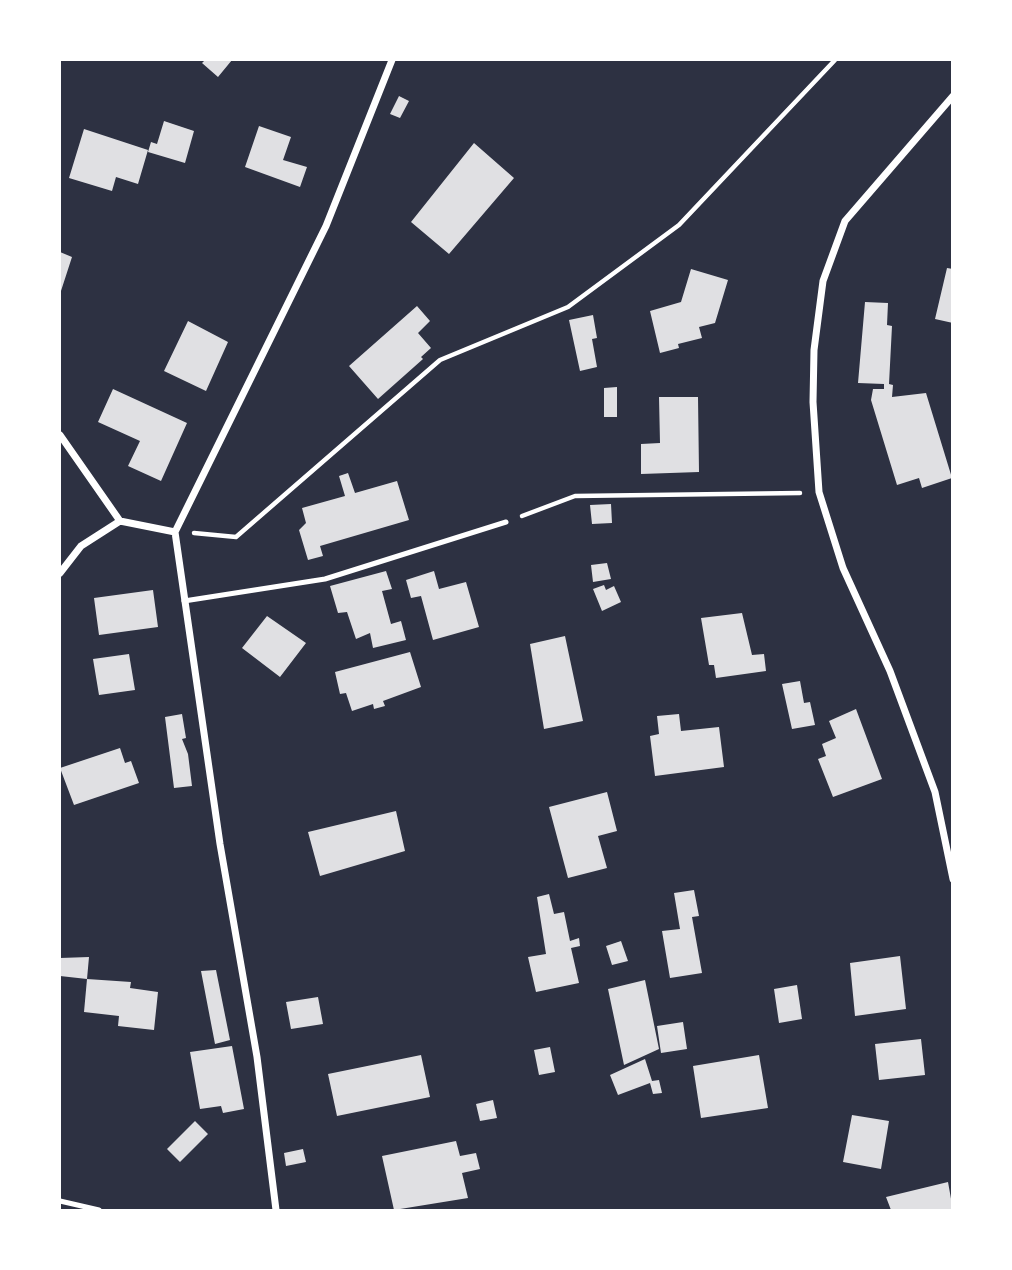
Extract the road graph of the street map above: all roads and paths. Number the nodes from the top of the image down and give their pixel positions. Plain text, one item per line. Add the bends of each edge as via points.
1 (391, 60) edge
2 (835, 60) edge
3 (953, 96) edge
4 (60, 435) edge
5 (819, 492) junction
6 (120, 521) junction
7 (506, 522) joint
8 (175, 532) junction
9 (60, 573) edge
10 (183, 601) junction
11 (953, 879) edge
12 (60, 1201) edge
13 (99, 1210) edge
14 (276, 1210) edge

1 - 8 street via 326,226
2 - 8 path via 679,225 568,307 440,360 236,537
3 - 5 street via 845,221 823,281 813,402
4 - 6 street
5 - 7 path via 575,496
5 - 11 street via 843,568 890,671 935,792
6 - 8 street
6 - 9 street via 80,546
7 - 10 lane via 326,579
8 - 10 street
10 - 14 street via 257,1057
12 - 13 lane

